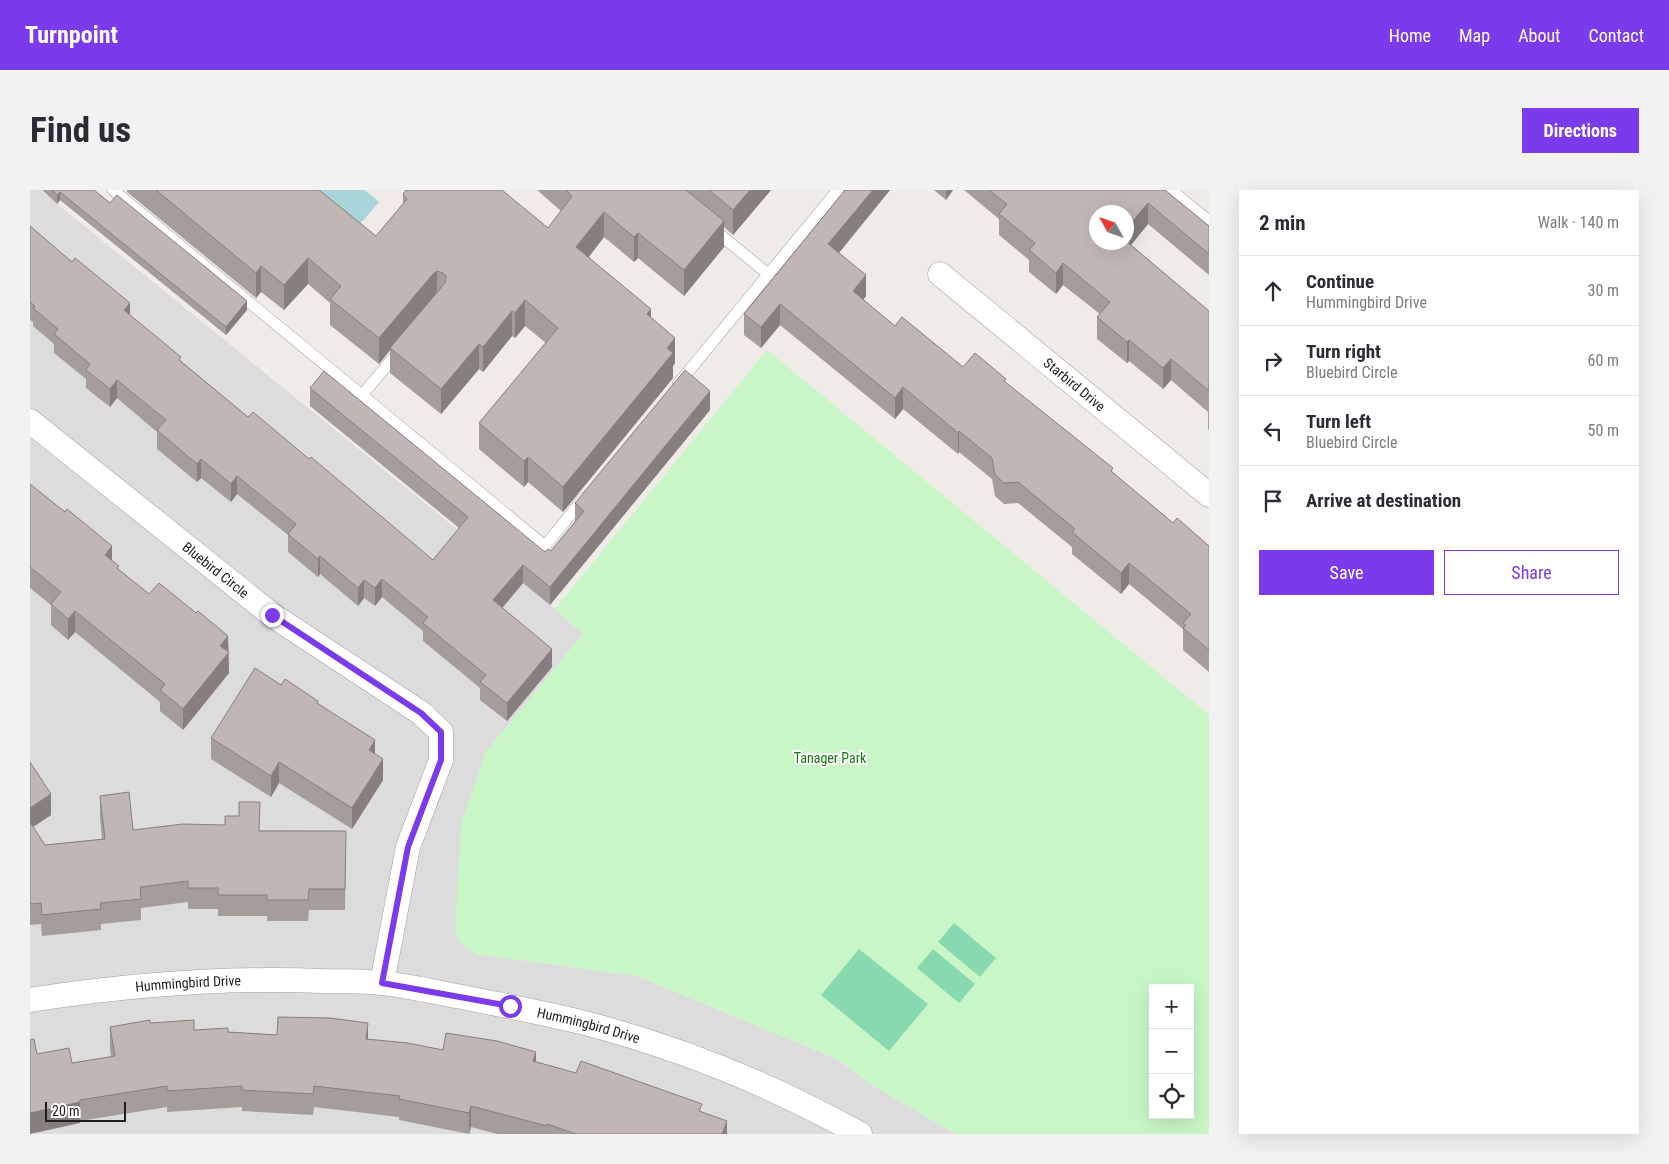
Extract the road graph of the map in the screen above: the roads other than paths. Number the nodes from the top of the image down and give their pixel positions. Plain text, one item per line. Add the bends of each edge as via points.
1 (113, 190) edge
2 (838, 190) edge
3 (1172, 190) edge
4 (703, 220) edge
5 (1209, 221) edge
6 (768, 274) junction
7 (940, 274) dead end
8 (407, 342) edge
9 (362, 395) junction
10 (669, 395) edge
11 (30, 421) edge
12 (594, 486) edge
13 (1209, 495) edge
14 (382, 983) junction
15 (30, 1000) edge
16 (860, 1134) edge

1 - 9 lane
2 - 6 lane
3 - 5 lane
4 - 6 lane
6 - 10 lane
7 - 13 street, Starbird Drive
8 - 9 lane
9 - 12 lane via 545,546
11 - 14 street, Bluebird Circle via 272,615 421,713 441,732 441,760 408,847
14 - 15 street, Hummingbird Drive via 219,980
14 - 16 street, Hummingbird Drive via 510,1006 636,1037 737,1074

